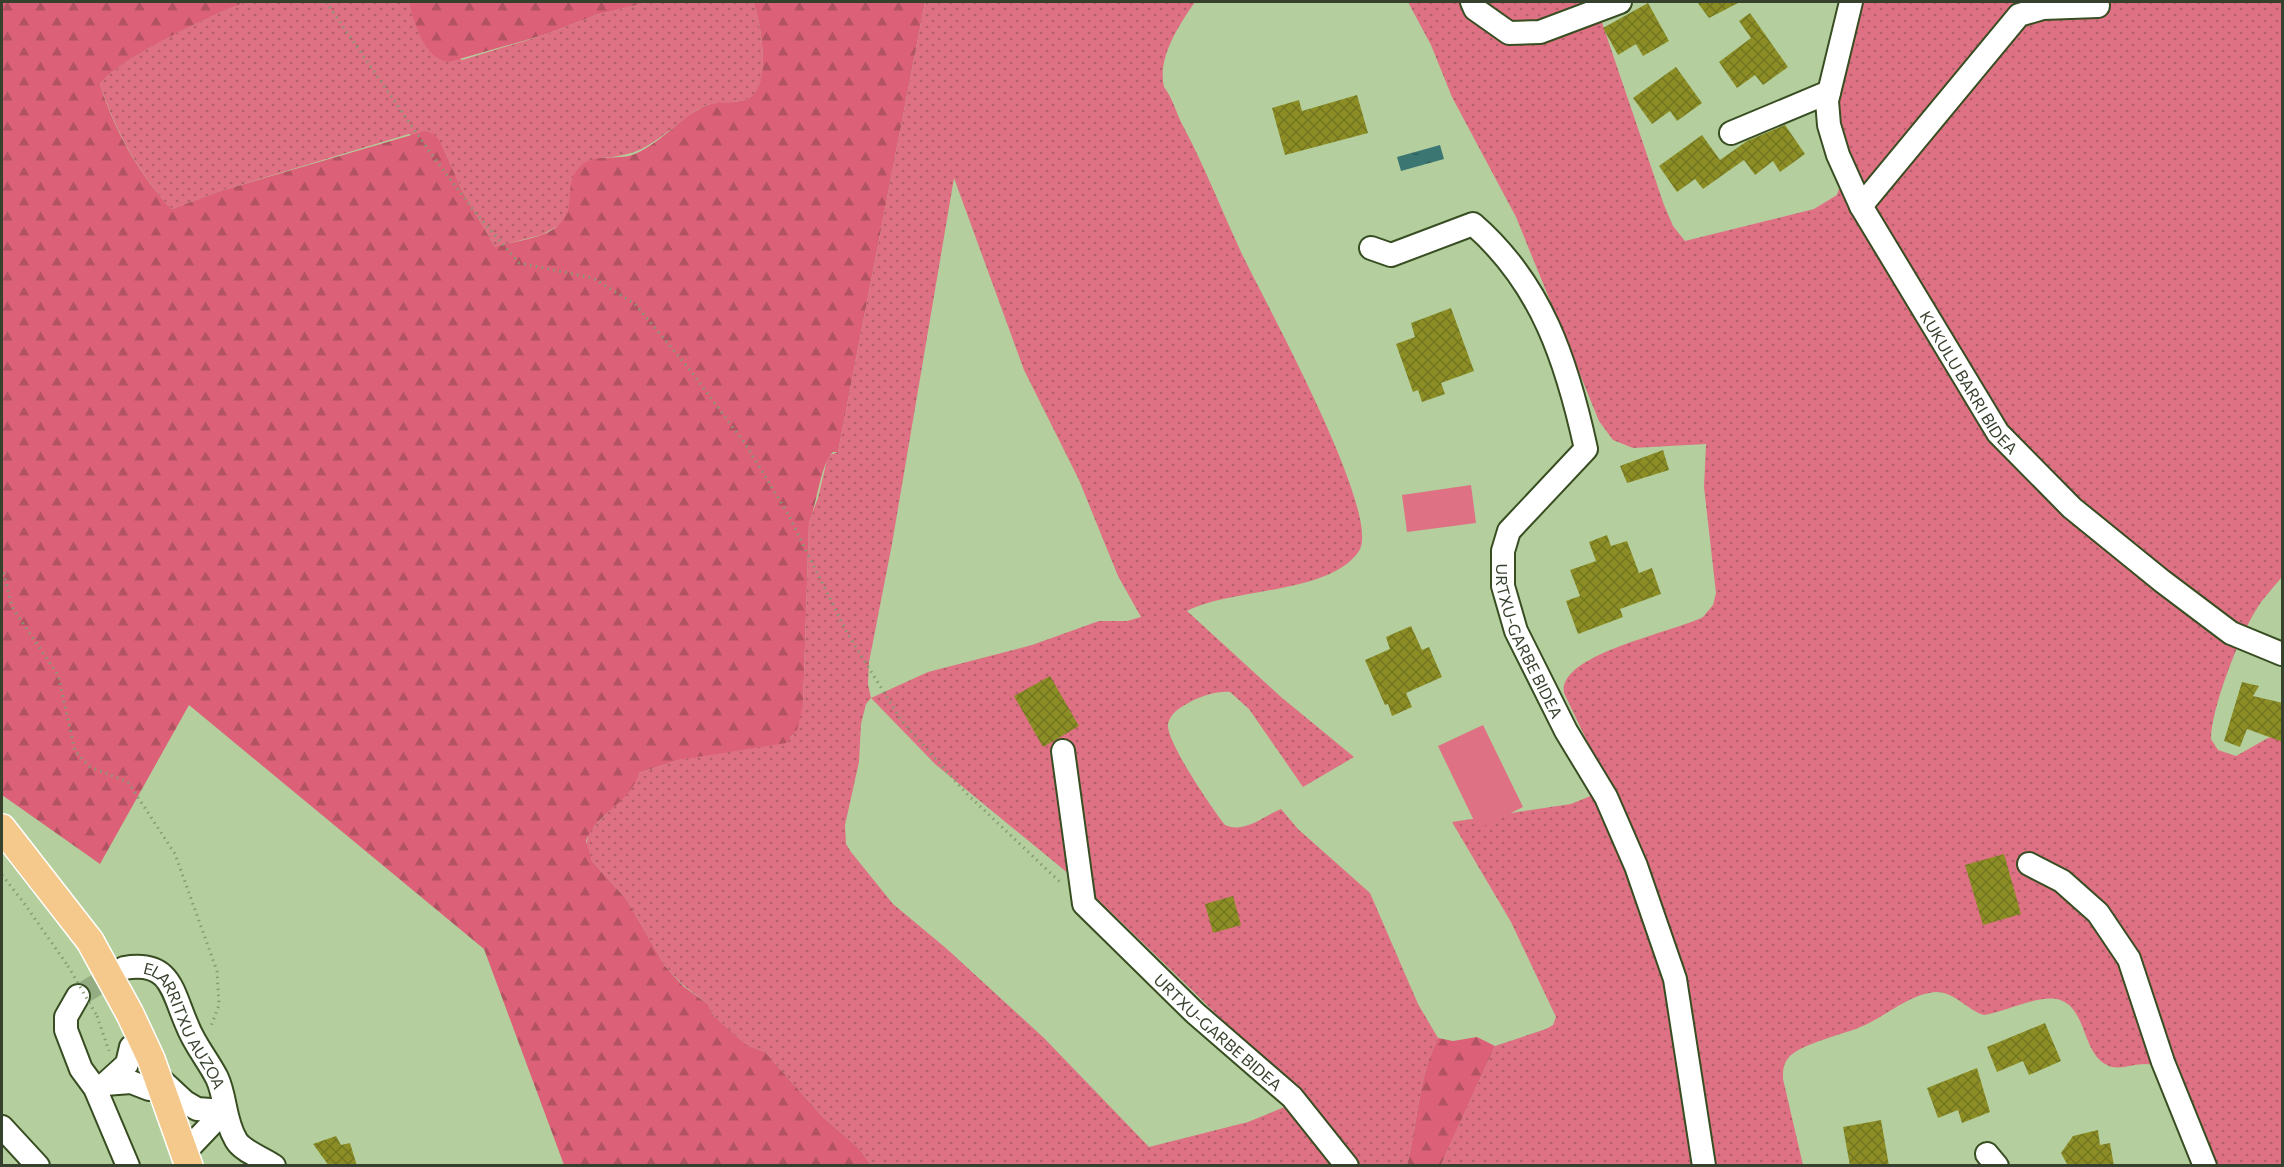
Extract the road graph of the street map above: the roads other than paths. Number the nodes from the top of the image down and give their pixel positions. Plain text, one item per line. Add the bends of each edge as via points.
1 (1472, 2) edge
2 (1620, 2) edge
3 (1851, 2) edge
4 (2098, 6) dead end
5 (1829, 92) junction
6 (1731, 133) dead end
7 (1861, 206) junction
8 (1371, 248) dead end
9 (2283, 654) edge
10 (1063, 751) dead end
11 (2, 828) edge
12 (2, 848) edge
13 (2029, 864) dead end
14 (78, 952) junction
15 (124, 968) tunnel mouth
16 (78, 996) tunnel mouth
17 (115, 1017) junction
18 (131, 1047) junction
19 (153, 1083) junction
20 (100, 1086) junction
21 (224, 1111) junction
22 (2, 1127) edge
23 (237, 1142) junction
24 (185, 1157) edge
25 (38, 1166) edge
26 (128, 1166) edge
27 (274, 1166) edge
28 (1347, 1166) edge
29 (1704, 1166) edge
30 (2205, 1166) edge

1 - 2 street via 1475,9 1509,33 1540,32
3 - 5 street, KUKULU BARRI BIDEA
4 - 7 street via 2043,8 2019,15
5 - 6 street
5 - 7 street, KUKULU BARRI BIDEA via 1829,125
7 - 9 street, KUKULU BARRI BIDEA via 1998,434 2072,508 2162,581 2231,633
8 - 29 street, URTXU-GARBE BIDEA via 1391,255 1473,224 1495,243 1534,296 1557,340 1574,391 1586,449 1509,531 1503,551 1503,586 1516,631 1566,731 1606,797 1636,866 1676,979
10 - 28 street, URTXU-GARBE BIDEA via 1084,904 1195,1013 1292,1097
11 - 14 main road
12 - 14 main road
13 - 30 street via 2061,880 2098,913 2129,959 2163,1062
14 - 17 main road, bridge
15 - 21 street, ELARRITXU AUZOA via 140,966 164,975 172,984 187,1027 217,1078
16 - 20 street via 66,1017 66,1030 81,1069
17 - 18 main road
17 - 19 main road
18 - 19 main road
18 - 20 street via 127,1064
19 - 20 street
19 - 21 street via 197,1109
19 - 24 main road
20 - 26 street
21 - 23 street, ELARRITXU AUZOA
21 - 24 street, ELARRITXU AUZOA
22 - 25 street
23 - 24 street via 216,1138
23 - 27 street

